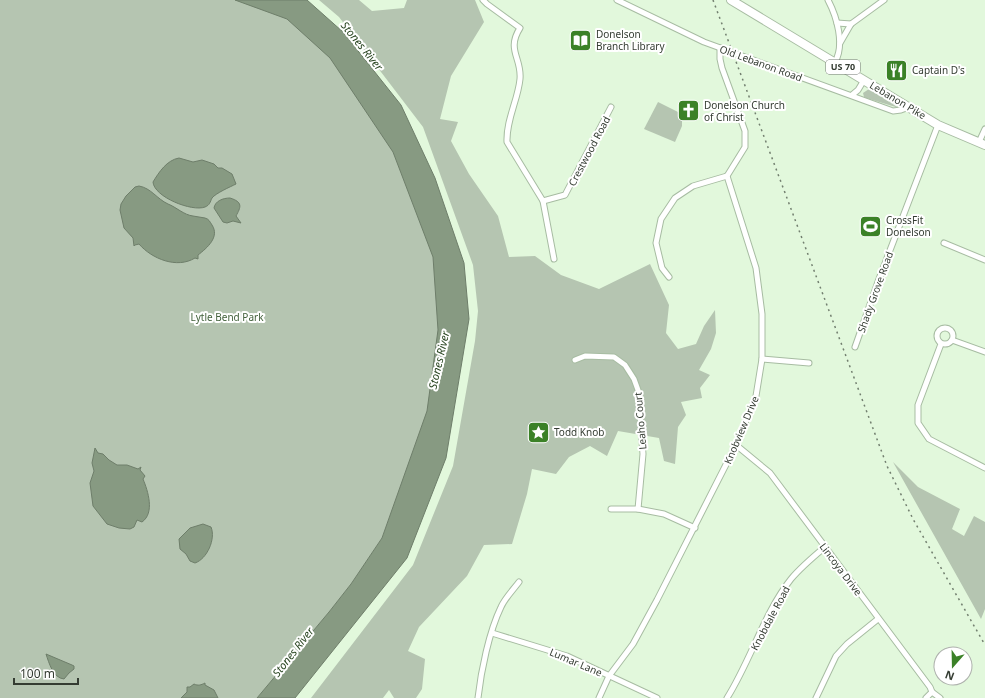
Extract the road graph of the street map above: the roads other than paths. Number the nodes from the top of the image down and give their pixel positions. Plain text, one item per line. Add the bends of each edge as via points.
1 (483, 0) edge
2 (617, 0) edge
3 (731, 0) edge
4 (828, 0) edge
5 (884, 0) edge
6 (837, 23) junction
7 (851, 24) junction
8 (840, 43) junction
9 (720, 48) junction
10 (835, 62) junction
11 (864, 80) junction
12 (852, 95) junction
13 (611, 107) dead end
14 (909, 107) junction
15 (938, 125) junction
16 (985, 128) edge
17 (982, 143) edge
18 (727, 176) junction
19 (544, 201) junction
20 (944, 244) dead end
21 (554, 259) dead end
22 (985, 260) edge
23 (669, 277) dead end
24 (952, 340) junction
25 (941, 344) junction
26 (855, 348) dead end
27 (985, 352) edge
28 (762, 359) junction
29 (575, 360) dead end
30 (809, 363) dead end
31 (736, 445) junction
32 (985, 468) edge
33 (611, 509) dead end
34 (638, 509) junction
35 (695, 528) junction
36 (825, 547) junction
37 (519, 582) dead end
38 (878, 619) junction
39 (492, 633) junction
40 (609, 676) junction
41 (932, 692) junction
42 (478, 698) edge
43 (598, 698) edge
44 (657, 698) edge
45 (727, 698) edge
46 (816, 698) edge
47 (926, 698) edge
48 (940, 698) edge

1 - 19 street via 520,28 514,40 514,47 520,80 507,131 507,142
2 - 9 street, Old Lebanon Road
3 - 10 main road, Lebanon Pike / US 70
4 - 6 street
5 - 7 street
6 - 7 street
6 - 8 street
7 - 8 street
8 - 10 street
9 - 12 street, Old Lebanon Road
9 - 18 street via 722,68 745,131 745,148
10 - 11 main road, Lebanon Pike / US 70
11 - 12 street
11 - 14 main road, Lebanon Pike / US 70
12 - 14 street, Old Lebanon Road via 896,111
13 - 19 street, Crestwood Road via 565,195
14 - 15 main road, Lebanon Pike / US 70
15 - 17 main road, Lebanon Pike / US 70
15 - 26 street, Shady Grove Road
16 - 17 street
18 - 23 street via 694,186 675,198 661,219 656,243 662,268
18 - 28 street, Knobview Drive via 756,268 762,314
19 - 21 street
20 - 22 street
24 - 25 street via 948,344
24 - 25 street via 950,330 940,329 936,336
24 - 27 street
25 - 32 street via 918,405 918,423 929,438
28 - 30 street
28 - 31 street, Knobview Drive via 756,396
29 - 34 street, Leaho Court via 585,356 614,357 625,365 634,379 638,390 643,454
31 - 35 street, Knobview Drive
31 - 36 street, Lincoya Drive via 770,473
33 - 34 street
34 - 35 street via 664,514
35 - 40 street, Knobview Drive via 633,644
36 - 38 street, Lincoya Drive
36 - 45 street, Knobdale Road via 797,572 779,597
37 - 39 street via 501,607
38 - 41 street, Lincoya Drive
38 - 46 street via 836,656
39 - 40 street, Lumar Lane via 567,656
39 - 42 street via 480,677
40 - 43 street, Knobview Drive
40 - 44 street, Lumar Lane
41 - 47 street
41 - 48 street, Lincoya Drive

